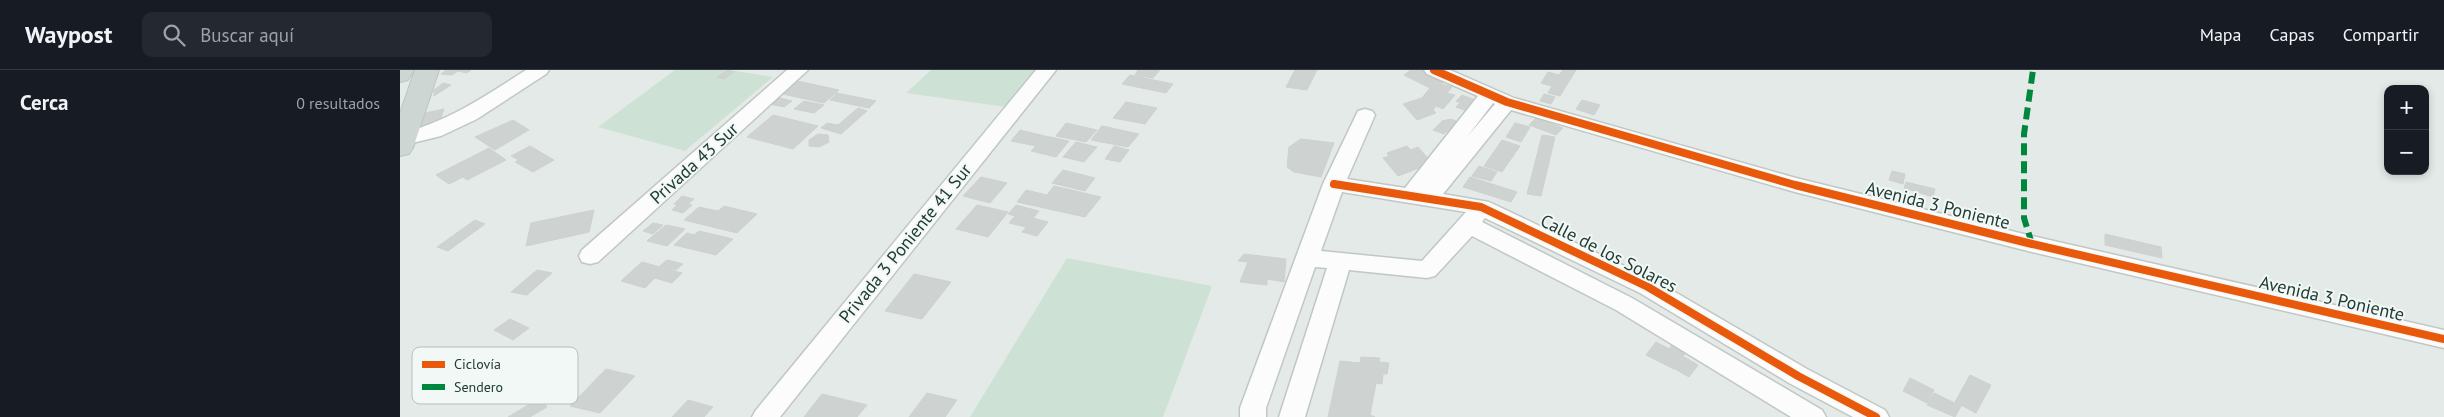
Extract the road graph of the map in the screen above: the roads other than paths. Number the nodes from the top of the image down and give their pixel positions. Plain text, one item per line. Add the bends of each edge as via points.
1 (402, 70) edge
2 (427, 70) edge
3 (539, 70) edge
4 (798, 70) edge
5 (1046, 70) edge
6 (1434, 70) edge
7 (400, 75) edge
8 (1498, 98) junction
9 (1365, 115) dead end
10 (401, 144) edge
11 (1334, 184) junction
12 (1420, 197) junction
13 (1475, 216) junction
14 (590, 256) dead end
15 (1308, 258) junction
16 (1340, 262) junction
17 (2444, 339) edge
18 (1798, 376) junction
19 (1782, 400) junction
20 (765, 417) edge
21 (1253, 417) edge
22 (1292, 417) edge
23 (1813, 417) edge
24 (1876, 417) edge

1 - 7 main road
2 - 10 main road
3 - 10 street via 470,115
4 - 14 street, Privada 43 Sur
5 - 20 street, Privada 3 Poniente 41 Sur
6 - 8 street, Avenida 3 Poniente
8 - 12 street
8 - 17 street, Avenida 3 Poniente via 1795,185 2032,244
9 - 11 street
11 - 12 street, Calle de los Solares
11 - 15 street
12 - 13 street, Calle de los Solares
13 - 16 street via 1427,270
13 - 18 street, Calle de los Solares via 1648,286
13 - 19 street, Calle de los Solares
15 - 16 street
15 - 21 street
16 - 22 street
18 - 19 street
18 - 24 street, Calle de los Solares
19 - 23 street, Calle de los Solares

